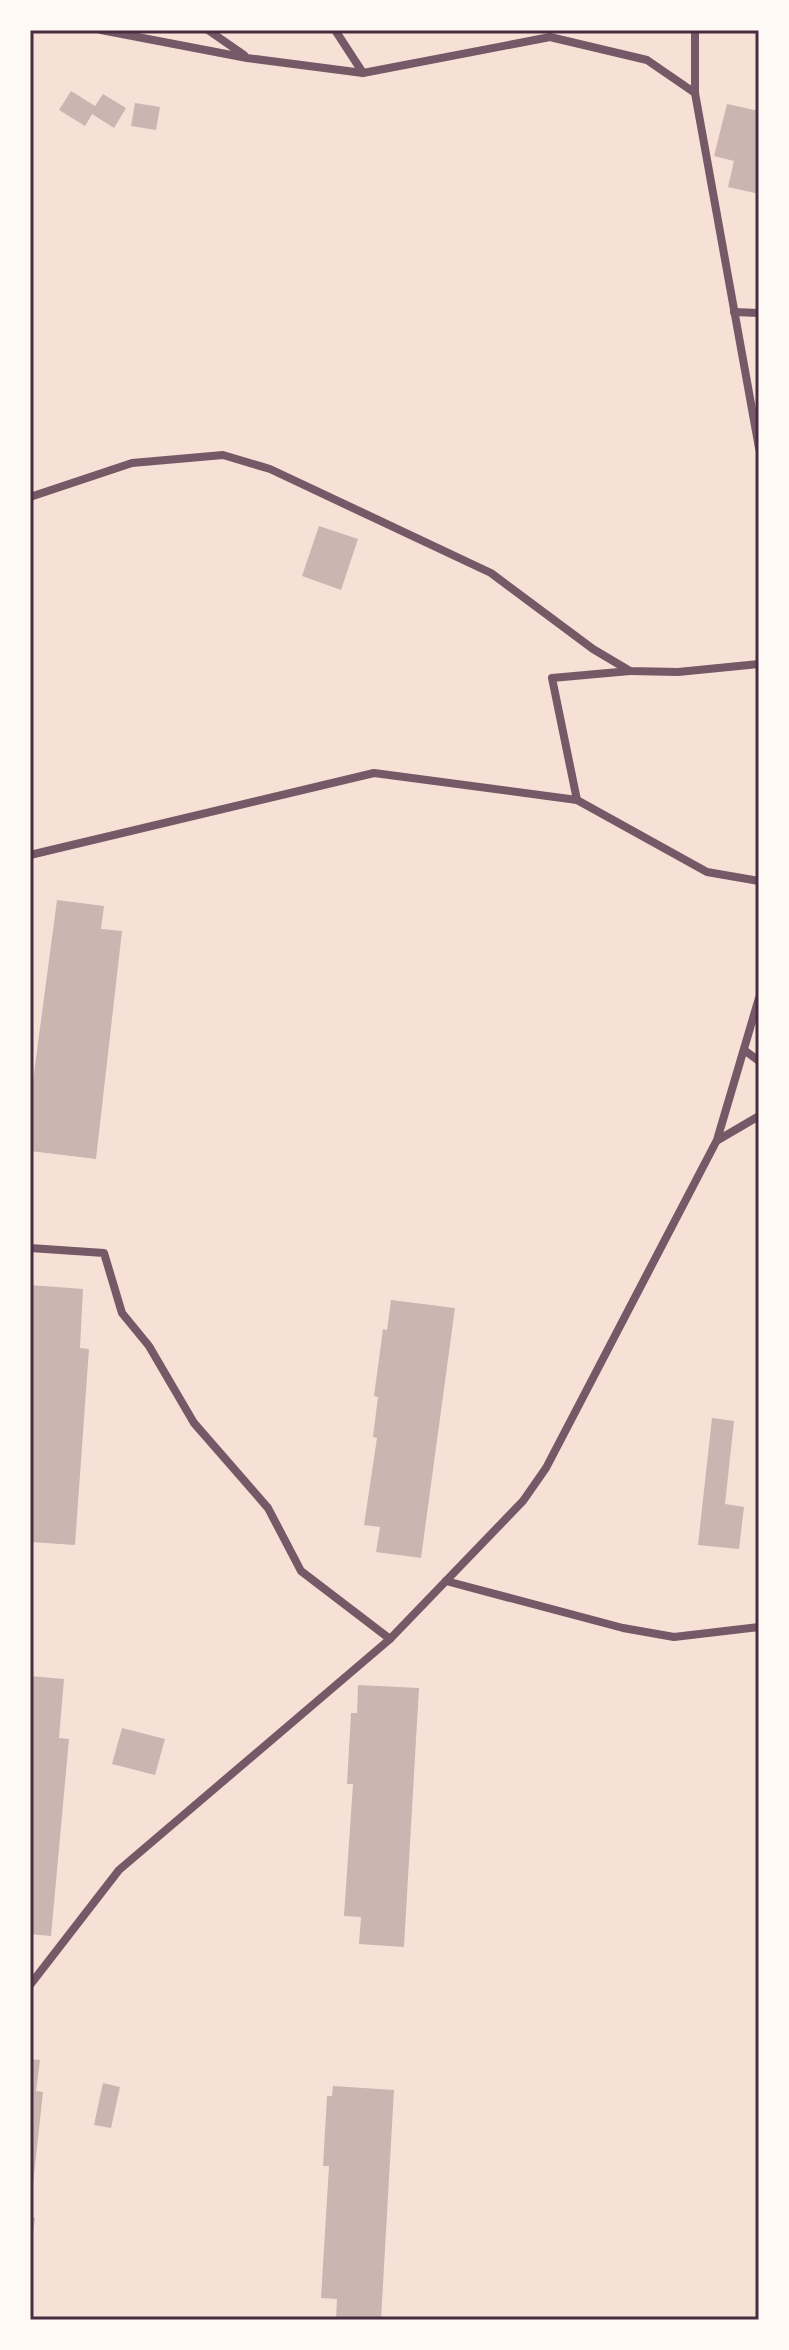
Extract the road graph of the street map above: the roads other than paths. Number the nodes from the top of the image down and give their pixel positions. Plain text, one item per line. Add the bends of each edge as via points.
1 (101, 30) edge
2 (208, 30) edge
3 (335, 30) edge
4 (695, 30) edge
5 (247, 58) junction
6 (363, 73) junction
7 (695, 93) junction
8 (734, 312) junction
9 (759, 313) edge
10 (759, 448) edge
11 (30, 497) edge
12 (759, 664) edge
13 (630, 671) junction
14 (577, 800) junction
15 (30, 855) edge
16 (759, 881) edge
17 (759, 998) edge
18 (744, 1050) junction
19 (759, 1061) edge
20 (759, 1116) edge
21 (717, 1140) junction
22 (30, 1248) edge
23 (446, 1581) junction
24 (759, 1627) edge
25 (390, 1639) junction
26 (30, 1985) edge

1 - 5 street
2 - 5 street
3 - 6 street
4 - 7 street
5 - 6 street
6 - 7 street via 550,37 647,60
7 - 8 street
8 - 9 street
8 - 10 street
11 - 13 street via 132,463 223,455 270,469 491,573
12 - 13 street
13 - 14 street via 552,678
14 - 15 street via 374,773
14 - 16 street via 707,872
17 - 18 street
18 - 19 street
18 - 21 street
20 - 21 street
21 - 23 street via 546,1468 523,1501
22 - 25 street via 104,1253 122,1313 149,1346 194,1423 268,1508 301,1571
23 - 24 street via 674,1637
23 - 25 street
25 - 26 street via 119,1870

